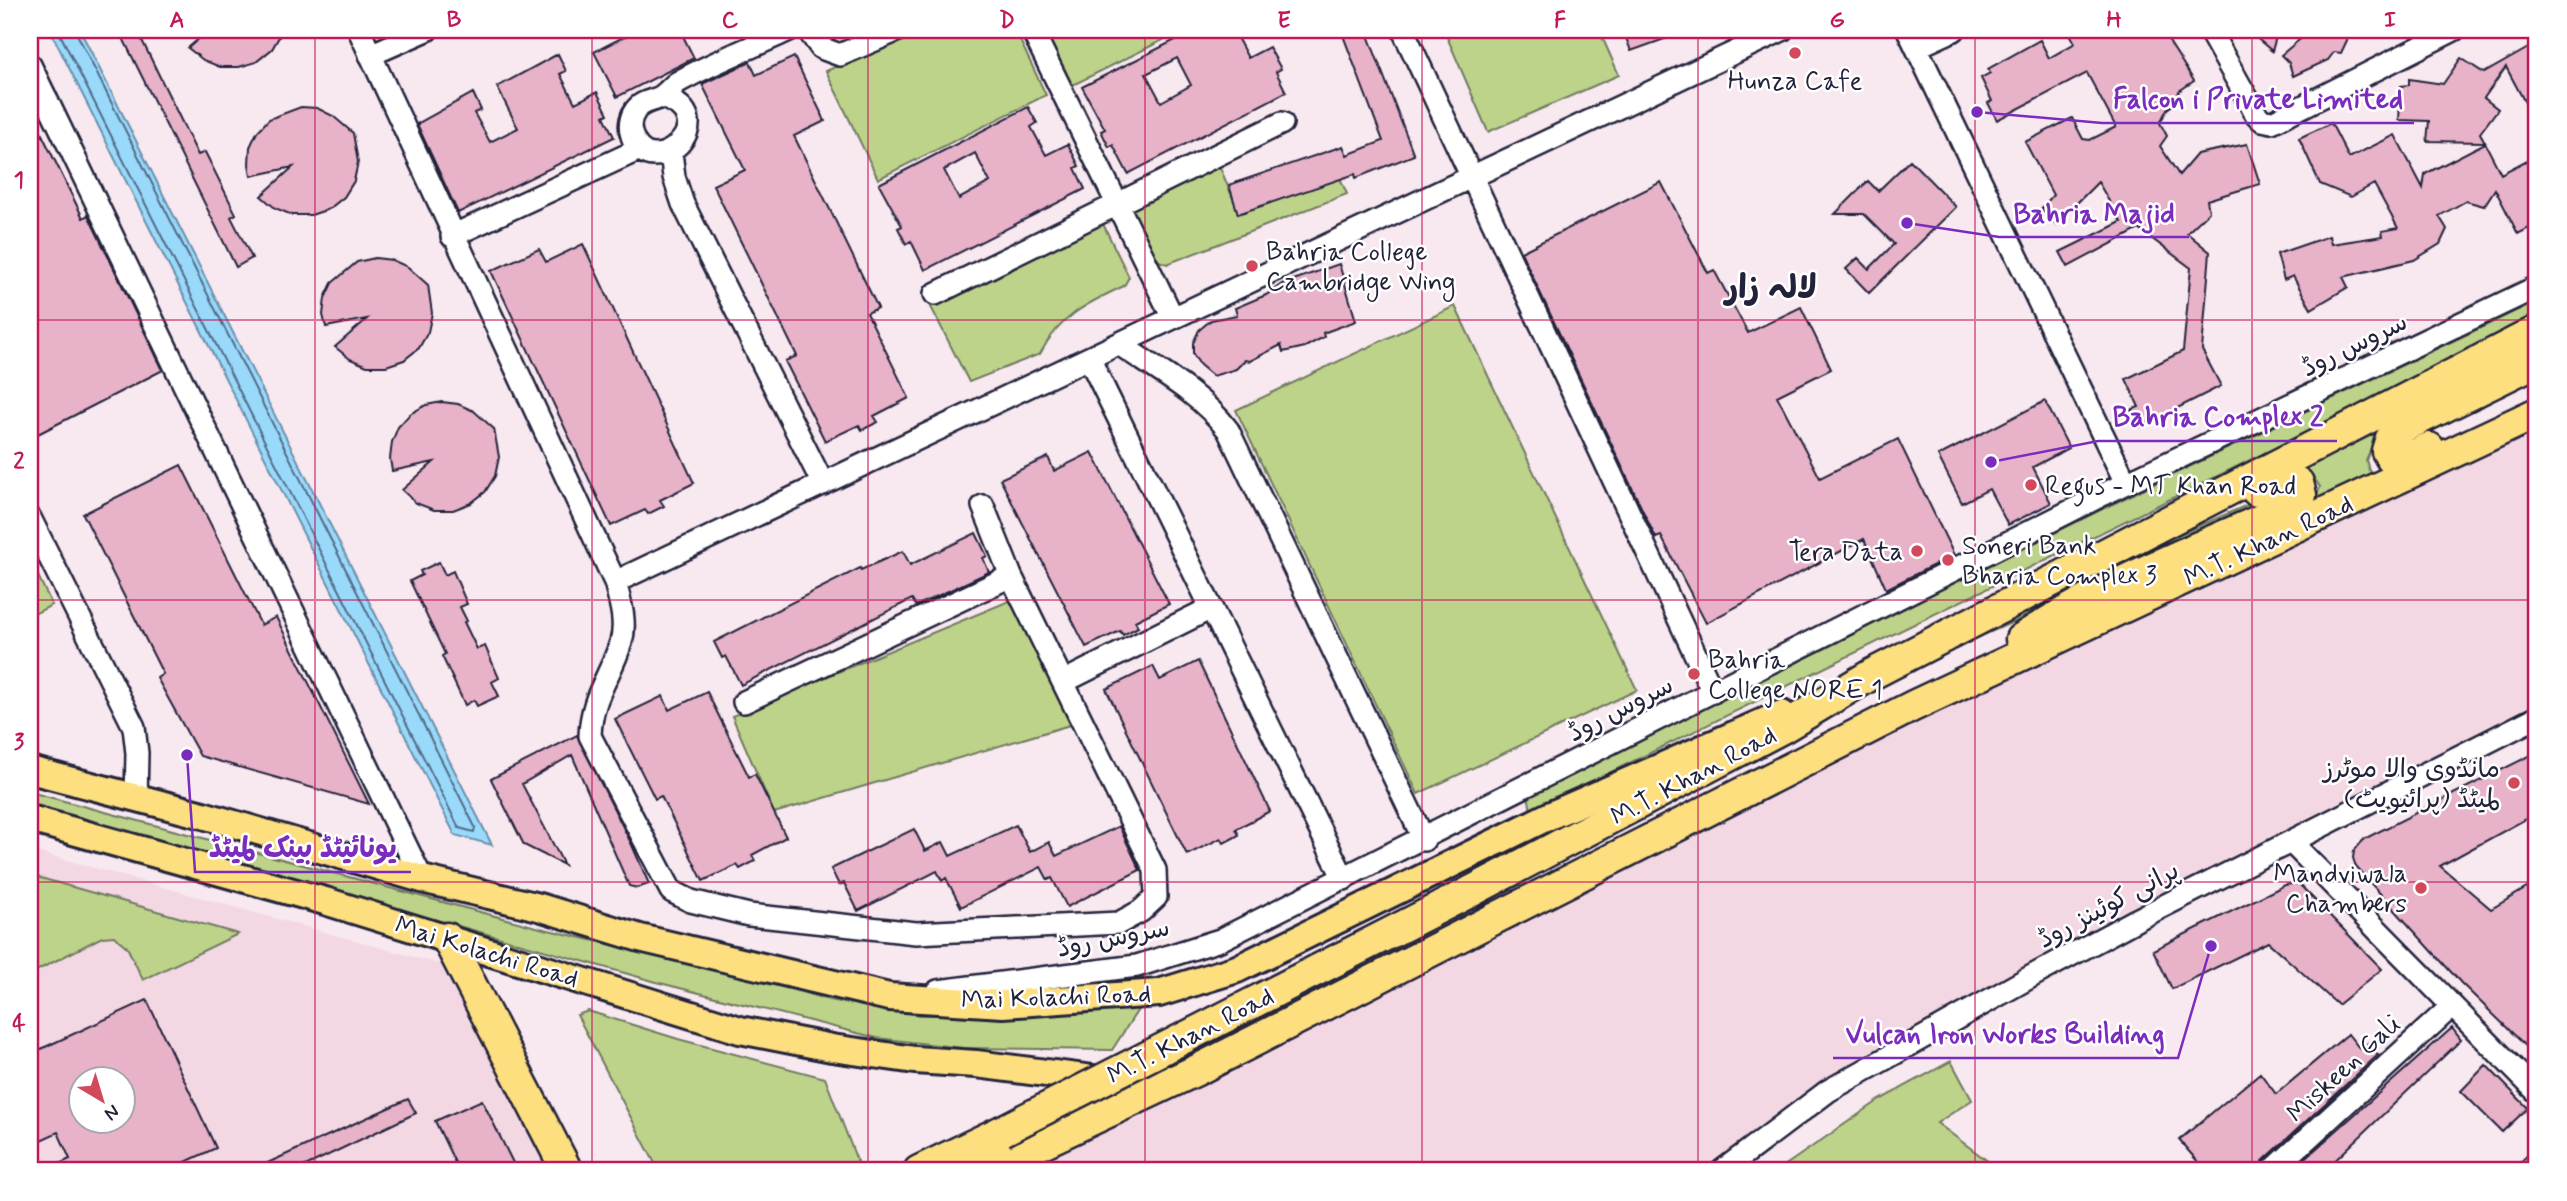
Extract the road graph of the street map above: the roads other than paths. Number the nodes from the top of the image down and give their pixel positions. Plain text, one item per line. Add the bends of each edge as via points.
1 (359, 30) edge
2 (427, 30) edge
3 (789, 30) edge
4 (808, 30) edge
5 (898, 30) edge
6 (1032, 30) edge
7 (1403, 30) edge
8 (1782, 30) edge
9 (1954, 30) edge
10 (2209, 30) edge
11 (2454, 30) edge
12 (1912, 39) edge
13 (370, 55) junction
14 (30, 65) edge
15 (660, 97) junction
16 (1282, 123) dead end
17 (640, 149) junction
18 (670, 152) junction
19 (1473, 176) junction
20 (1116, 203) junction
21 (452, 236) junction
22 (2537, 287) edge
23 (935, 294) dead end
24 (1173, 318) junction
25 (2537, 331) edge
26 (1119, 344) junction
27 (1089, 358) junction
28 (2537, 361) edge
29 (2537, 399) edge
30 (2537, 413) edge
31 (2126, 483) junction
32 (823, 484) junction
33 (983, 506) dead end
34 (30, 518) edge
35 (2143, 537) junction
36 (1011, 576) junction
37 (615, 582) junction
38 (1211, 608) junction
39 (1874, 673) junction
40 (1063, 682) junction
41 (1713, 692) junction
42 (1935, 696) junction
43 (744, 702) dead end
44 (2537, 717) edge
45 (30, 770) edge
46 (136, 799) junction
47 (1497, 803) junction
48 (30, 819) edge
49 (1513, 834) junction
50 (1424, 840) junction
51 (2291, 842) junction
52 (422, 879) junction
53 (1344, 879) junction
54 (447, 938) junction
55 (889, 997) junction
56 (2451, 1007) junction
57 (1196, 1070) junction
58 (2537, 1092) edge
59 (566, 1171) edge
60 (919, 1171) edge
61 (983, 1171) edge
62 (1722, 1171) edge
63 (2272, 1171) edge

1 - 13 street
2 - 13 street
3 - 15 street via 677,83
4 - 5 street via 821,48 840,55
6 - 20 street
7 - 19 street
8 - 19 street
9 - 12 street
10 - 11 street via 2256,114 2272,122
12 - 31 street
13 - 21 street
14 - 52 street
15 - 17 street via 635,109 630,123
15 - 18 street via 682,109 687,121 681,145
16 - 20 street
17 - 18 street via 655,155
17 - 21 street
18 - 32 street via 683,204
19 - 24 street
19 - 41 street
20 - 23 street
20 - 24 street
21 - 37 street
22 - 31 street, سروس روڈ
24 - 26 street
25 - 35 highway, M.T. Khan Road
26 - 27 street
26 - 50 street via 1188,390 1214,411 1228,430
27 - 32 street
27 - 38 street
28 - 29 highway via 2403,427 2391,438 2387,451 2391,458 2402,461
30 - 42 highway, M.T. Khan Road
31 - 41 street, سروس روڈ
32 - 37 street
33 - 36 street
34 - 46 street via 134,727
35 - 39 highway, M.T. Khan Road
35 - 42 highway via 2288,479 2298,483 2301,495 2295,505 2055,617
36 - 40 street
36 - 43 street
37 - 40 street via 622,610 622,640 591,710 590,736 671,891 691,901 748,915 916,933 1119,923 1141,911 1156,897 1155,870
38 - 40 street
38 - 53 street
39 - 49 main road, Mai Kolachi Road
39 - 60 highway, M.T. Khan Road, bridge via 1784,727 1470,892
41 - 47 street, سروس روڈ
42 - 57 highway, M.T. Khan Road
44 - 51 street, پرانی کوئینز روڈ
45 - 46 main road, Mai Kolachi Road
46 - 52 main road, Mai Kolachi Road
47 - 49 street
47 - 50 street, سروس روڈ
48 - 54 main road, Mai Kolachi Road
49 - 55 main road, Mai Kolachi Road via 1237,969 1159,993 1003,1004
50 - 53 street, سروس روڈ
51 - 56 street
51 - 62 street, پرانی کوئینز روڈ via 2102,938 1828,1091
52 - 55 main road, Mai Kolachi Road via 640,938
53 - 55 street, سروس روڈ via 1220,940 1137,966
54 - 57 main road, Mai Kolachi Road via 740,1030 832,1048 1140,1085
54 - 59 highway
56 - 58 street
56 - 63 street, Miskeen Gali
57 - 61 highway, M.T. Khan Road

